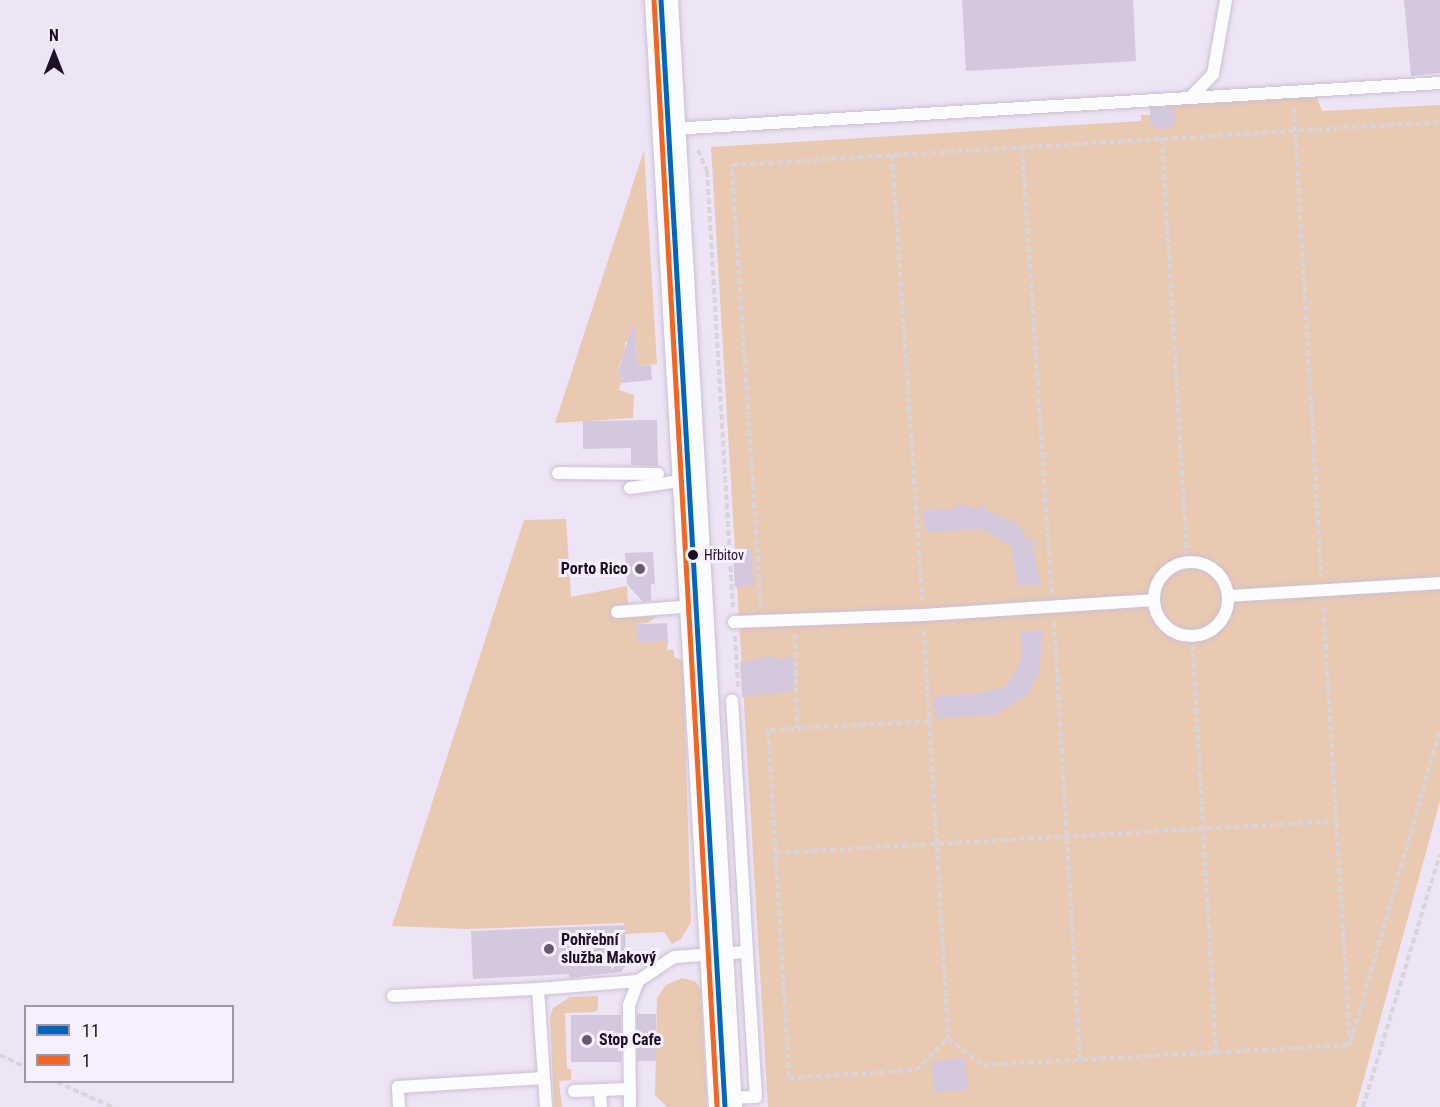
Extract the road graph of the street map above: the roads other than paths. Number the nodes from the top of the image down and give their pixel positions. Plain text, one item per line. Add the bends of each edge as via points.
1 (661, 0) edge
2 (1226, 0) edge
3 (1440, 83) edge
4 (1189, 98) junction
5 (681, 128) junction
6 (558, 473) dead end
7 (658, 474) dead end
8 (690, 479) junction
9 (630, 488) dead end
10 (1440, 582) edge
11 (1228, 596) junction
12 (1153, 600) junction
13 (697, 606) junction
14 (617, 612) dead end
15 (734, 622) road end
16 (735, 699) road end
17 (732, 953) junction
18 (638, 981) junction
19 (537, 989) junction
20 (393, 996) dead end
21 (544, 1078) junction
22 (630, 1089) junction
23 (600, 1090) junction
24 (574, 1091) dead end
25 (724, 1103) edge
26 (399, 1107) edge
27 (546, 1107) edge
28 (601, 1107) edge
29 (630, 1107) edge

1 - 5 main road
2 - 4 lane via 1213,74
3 - 4 lane
4 - 5 lane
5 - 8 main road
6 - 7 lane
8 - 9 lane
8 - 13 main road
10 - 11 lane
11 - 12 lane via 1223,579 1214,570 1187,562 1162,574
11 - 12 lane via 1219,623 1210,631 1192,636 1175,633 1164,625
12 - 15 lane
13 - 14 lane
13 - 17 main road
16 - 17 lane
17 - 18 lane via 674,957
17 - 25 main road
18 - 19 lane
18 - 22 lane via 629,1005
19 - 20 lane
19 - 21 lane
21 - 26 lane via 398,1087
21 - 27 lane
22 - 23 lane
22 - 29 lane
23 - 24 lane
23 - 28 lane

